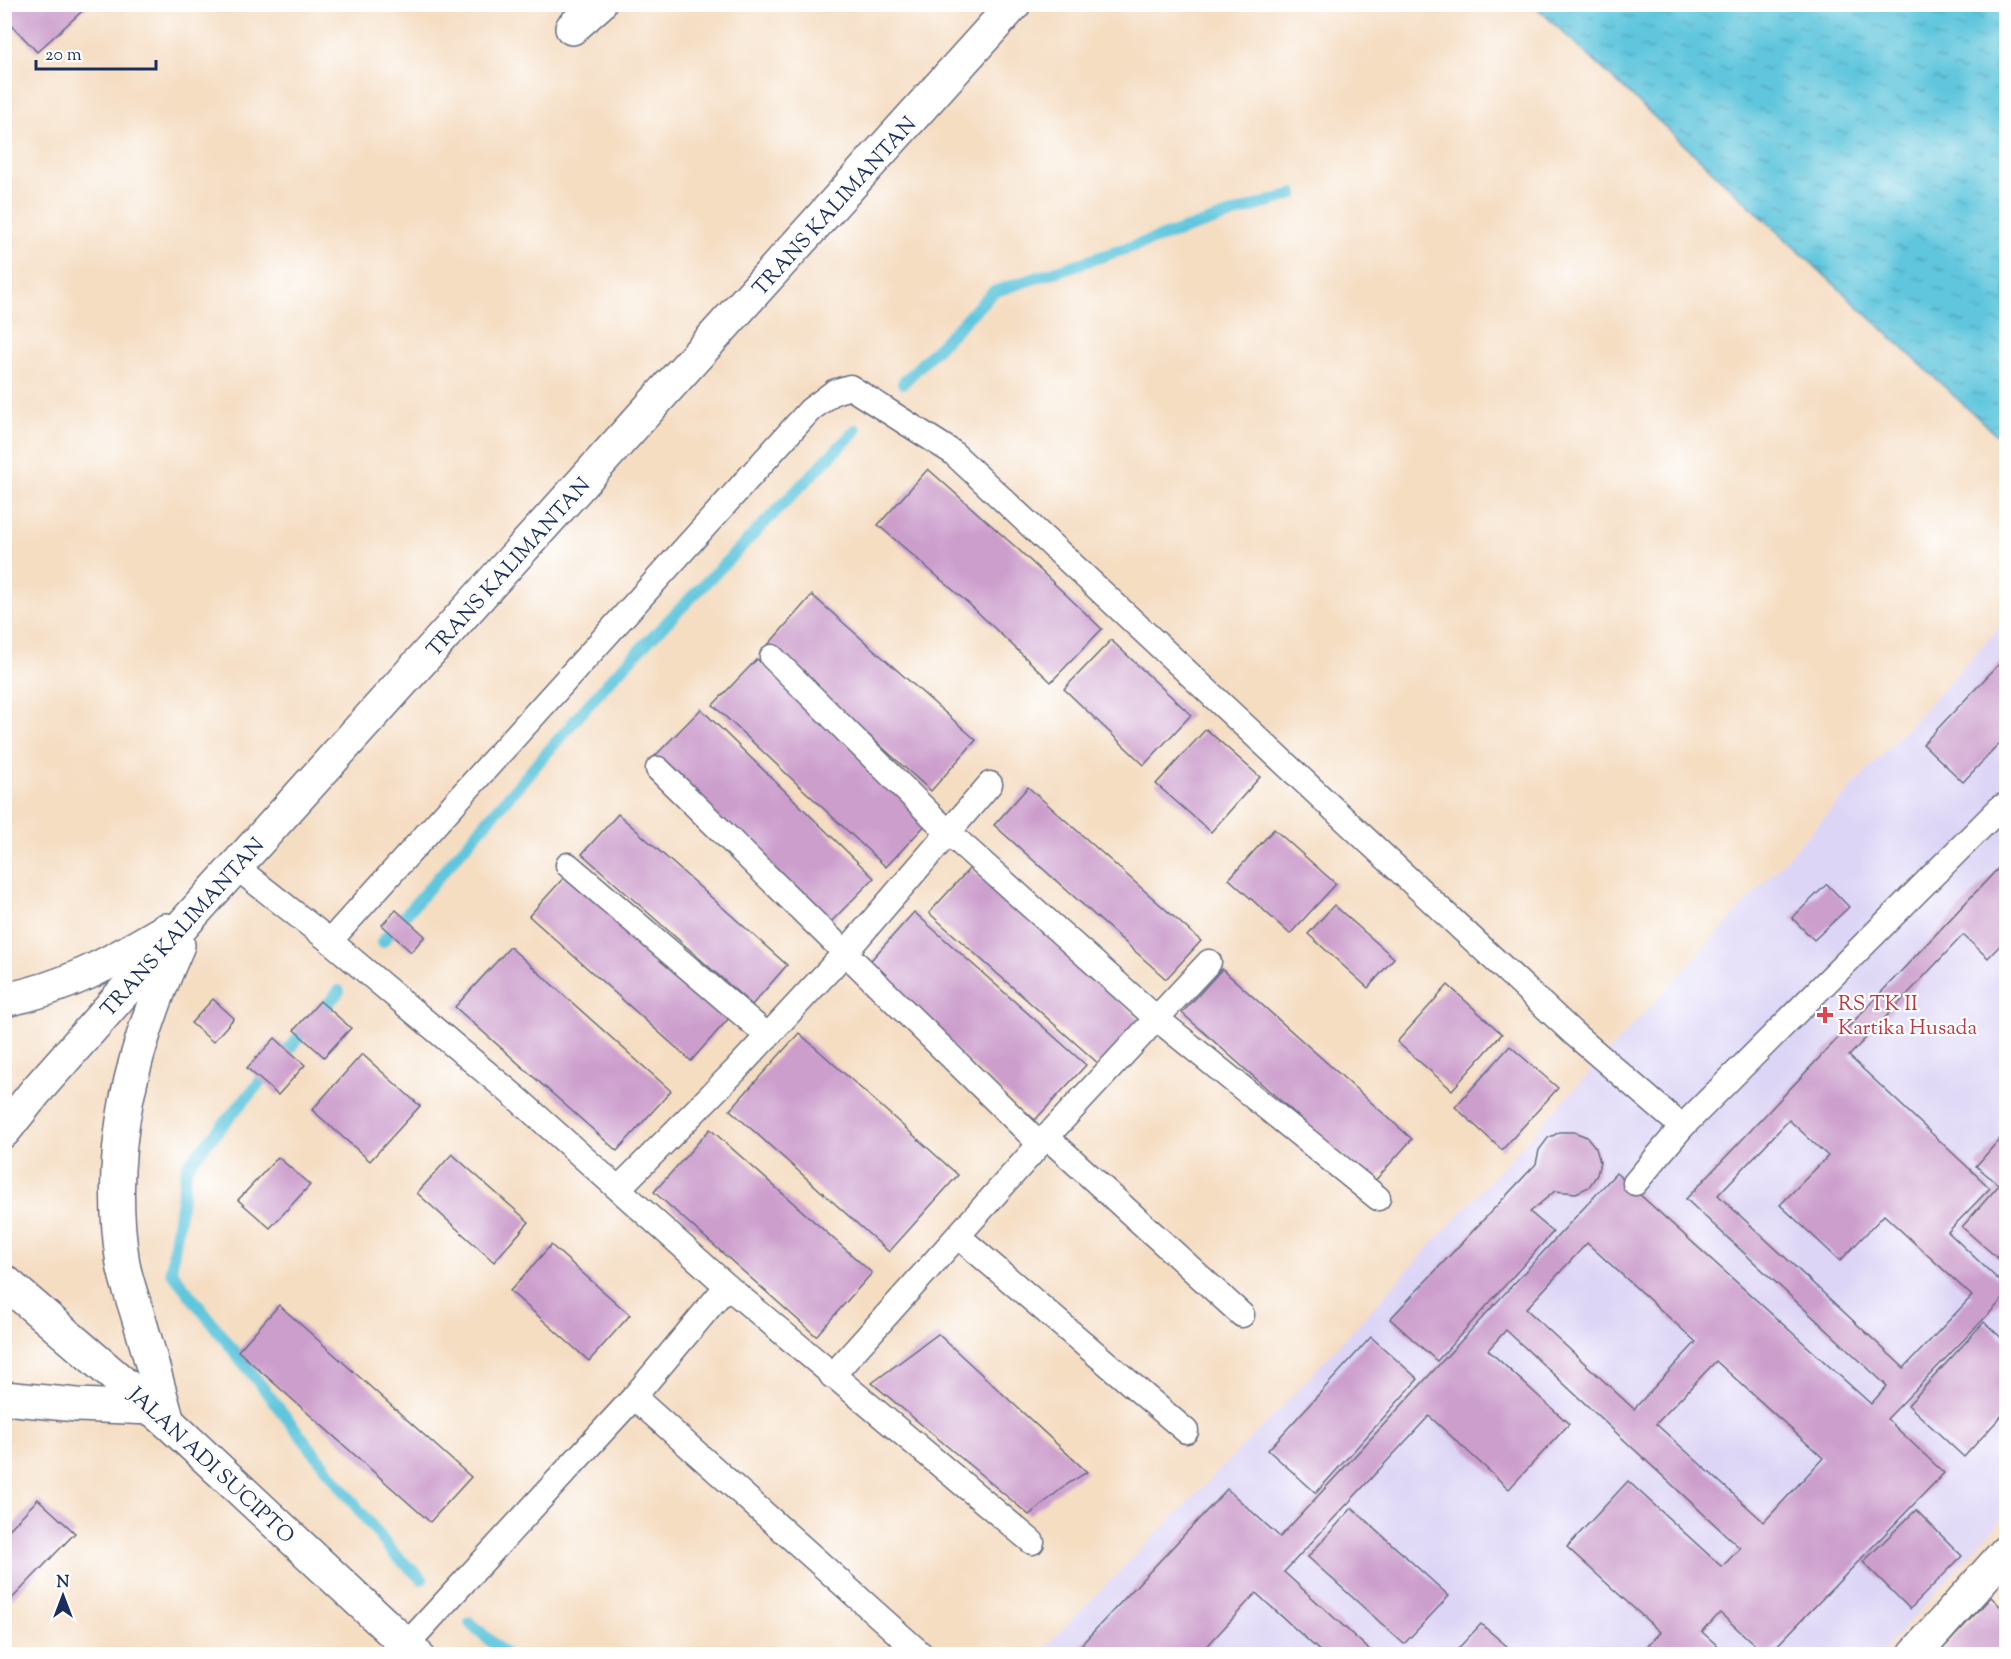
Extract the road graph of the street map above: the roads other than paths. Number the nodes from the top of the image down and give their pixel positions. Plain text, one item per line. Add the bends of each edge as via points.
1 (599, 4) edge
2 (1014, 4) edge
3 (572, 28) dead end
4 (772, 657) dead end
5 (658, 770) dead end
6 (990, 784) dead end
7 (2007, 811) edge
8 (948, 832) junction
9 (568, 865) dead end
10 (236, 867) junction
11 (191, 916) junction
12 (330, 941) junction
13 (844, 954) junction
14 (1209, 962) dead end
15 (4, 1000) edge
16 (1156, 1018) junction
17 (768, 1036) junction
18 (1682, 1127) junction
19 (4, 1131) edge
20 (1044, 1140) junction
21 (1635, 1183) dead end
22 (619, 1188) junction
23 (1378, 1198) dead end
24 (958, 1236) junction
25 (4, 1281) edge
26 (727, 1286) junction
27 (1242, 1315) dead end
28 (832, 1376) junction
29 (634, 1397) junction
30 (4, 1398) edge
31 (160, 1415) junction
32 (1186, 1431) dead end
33 (1032, 1542) dead end
34 (2007, 1552) edge
35 (411, 1650) edge
36 (921, 1654) edge
37 (1915, 1654) edge

1 - 3 main road
2 - 10 main road, TRANS KALIMANTAN
4 - 8 lane
5 - 13 lane
6 - 8 lane
7 - 18 lane via 2001,807
8 - 13 lane
8 - 16 lane
9 - 17 lane
10 - 11 main road, TRANS KALIMANTAN
10 - 12 lane
11 - 15 main road via 104,966 42,993
11 - 19 main road, TRANS KALIMANTAN
11 - 31 main road via 153,1002 134,1063 122,1119 116,1176 123,1265
12 - 18 lane via 810,410 834,392 850,387 952,452 1573,1033
12 - 22 lane
13 - 17 lane
13 - 20 lane
14 - 16 lane
16 - 20 lane
16 - 23 lane
17 - 22 lane
18 - 21 lane
20 - 24 lane
20 - 27 lane
22 - 26 lane
24 - 28 lane
24 - 32 lane
25 - 31 main road, JALAN ADI SUCIPTO
26 - 28 lane
26 - 29 lane
28 - 33 lane
29 - 35 lane
29 - 36 lane
30 - 31 main road
31 - 35 main road, JALAN ADI SUCIPTO
34 - 37 main road

